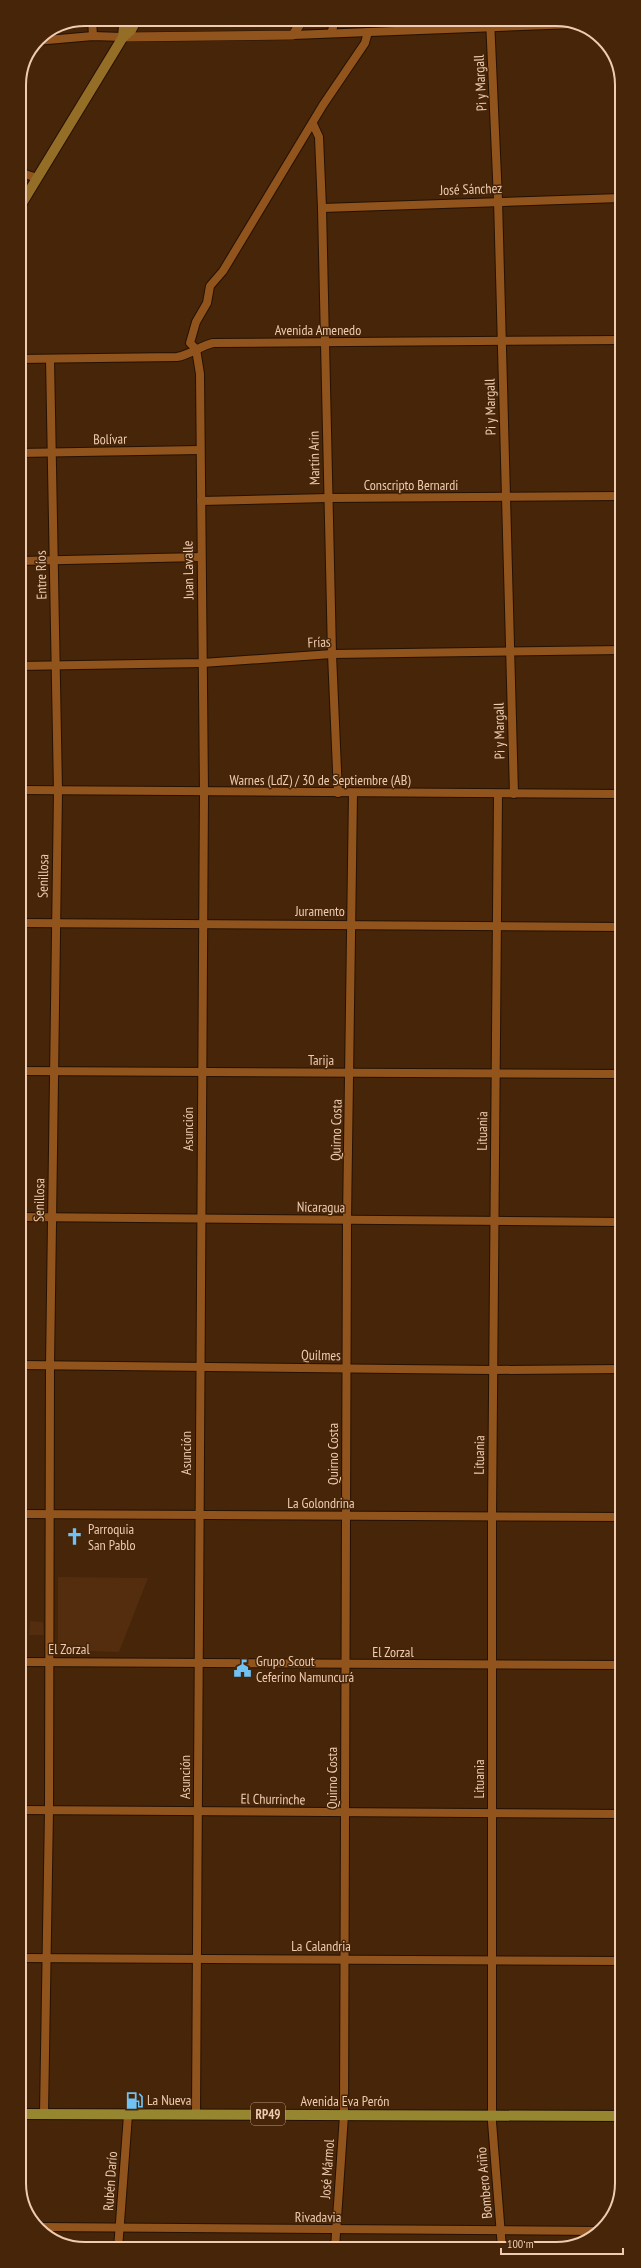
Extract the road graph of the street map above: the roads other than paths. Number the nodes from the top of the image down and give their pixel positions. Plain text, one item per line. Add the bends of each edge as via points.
1 (92, 26) edge
2 (124, 26) edge
3 (133, 26) edge
4 (299, 26) edge
5 (334, 26) edge
6 (449, 26) edge
7 (490, 26) edge
8 (368, 32) junction
9 (331, 33) junction
10 (293, 35) junction
11 (93, 36) junction
12 (123, 37) junction
13 (46, 41) edge
14 (312, 124) junction
15 (26, 174) edge
16 (37, 178) junction
17 (26, 196) edge
18 (615, 198) edge
19 (498, 200) junction
20 (322, 208) junction
21 (615, 340) edge
22 (501, 341) junction
23 (325, 343) junction
24 (196, 349) junction
25 (26, 359) edge
26 (50, 359) junction
27 (200, 450) junction
28 (53, 452) junction
29 (26, 453) edge
30 (615, 496) edge
31 (328, 498) junction
32 (505, 498) junction
33 (201, 501) junction
34 (201, 557) junction
35 (54, 560) junction
36 (26, 561) edge
37 (615, 650) edge
38 (510, 652) junction
39 (332, 654) junction
40 (202, 663) junction
41 (56, 665) junction
42 (26, 666) edge
43 (26, 790) edge
44 (58, 791) junction
45 (204, 792) junction
46 (338, 793) junction
47 (353, 793) junction
48 (498, 794) junction
49 (514, 794) junction
50 (615, 794) edge
51 (26, 923) edge
52 (55, 924) junction
53 (204, 924) junction
54 (351, 924) junction
55 (497, 927) junction
56 (615, 927) edge
57 (26, 1070) edge
58 (54, 1071) junction
59 (201, 1072) junction
60 (350, 1073) junction
61 (496, 1073) junction
62 (615, 1074) edge
63 (26, 1218) edge
64 (52, 1218) junction
65 (201, 1218) junction
66 (347, 1220) junction
67 (494, 1221) junction
68 (615, 1222) edge
69 (26, 1365) edge
70 (50, 1366) junction
71 (200, 1367) junction
72 (346, 1368) junction
73 (615, 1369) edge
74 (493, 1370) junction
75 (26, 1514) edge
76 (50, 1515) junction
77 (199, 1515) junction
78 (346, 1516) junction
79 (492, 1517) junction
80 (615, 1517) edge
81 (26, 1662) edge
82 (49, 1662) junction
83 (198, 1663) junction
84 (493, 1664) junction
85 (345, 1665) junction
86 (615, 1665) edge
87 (26, 1810) edge
88 (49, 1810) junction
89 (198, 1811) junction
90 (345, 1812) junction
91 (492, 1813) junction
92 (615, 1814) edge
93 (26, 1958) edge
94 (47, 1958) junction
95 (196, 1958) junction
96 (344, 1959) junction
97 (492, 1960) junction
98 (615, 1961) edge
99 (26, 2114) edge
100 (44, 2114) junction
101 (196, 2114) junction
102 (128, 2115) junction
103 (344, 2115) junction
104 (492, 2116) junction
105 (615, 2116) edge
106 (47, 2228) edge
107 (120, 2228) junction
108 (336, 2230) junction
109 (501, 2230) junction
110 (590, 2231) edge
111 (119, 2242) edge
112 (335, 2242) edge
113 (502, 2242) edge

1 - 11 street
2 - 12 main road
3 - 12 main road
4 - 10 street
5 - 9 street
6 - 8 street
7 - 19 street, Pi y Margall
8 - 9 street
8 - 14 street via 365,43
9 - 10 street
10 - 12 street
11 - 12 street
11 - 13 street
12 - 16 main road
14 - 20 street, Martín Arin via 319,137
14 - 24 street, Juan Lavalle via 223,271 213,281 207,303 189,340
15 - 16 street
16 - 17 main road
18 - 19 street, José Sánchez
19 - 20 street, José Sánchez
19 - 22 street, Pi y Margall
20 - 23 street, Martín Arin
21 - 22 street, Avenida Amenedo
22 - 23 street, Avenida Amenedo
22 - 32 street, Pi y Margall
23 - 24 street, Avenida Amenedo via 213,343
23 - 31 street, Martín Arin
24 - 26 street, Avenida Amenedo via 177,357
24 - 27 street, Juan Lavalle via 200,374
25 - 26 street, Avenida Amenedo
26 - 28 street, Entre Ríos
27 - 28 street, Bolívar
27 - 33 street, Juan Lavalle
28 - 29 street, Bolívar
28 - 35 street, Entre Ríos
30 - 32 street, Conscripto Bernardi
31 - 32 street, Conscripto Bernardi
31 - 33 street, Conscripto Bernardi
31 - 39 street, Martín Arin
32 - 38 street, Pi y Margall
33 - 34 street, Juan Lavalle
34 - 35 street
34 - 40 street, Juan Lavalle
35 - 36 street
35 - 41 street, Entre Ríos
37 - 38 street, Frías
38 - 39 street, Frías
38 - 49 street, Pi y Margall
39 - 40 street, Frías
39 - 46 street, Martín Arin
40 - 41 street, Frías
40 - 45 street, Juan Lavalle
41 - 42 street, Frías
41 - 44 street, Entre Ríos
43 - 44 street, Warnes (LdZ) / 30 de Septiembre (AB)
44 - 45 street, Warnes (LdZ) / 30 de Septiembre (AB)
44 - 52 street, Senillosa
45 - 46 street, Warnes (LdZ) / 30 de Septiembre (AB)
45 - 53 street, Asunción
46 - 47 street, Warnes (LdZ) / 30 de Septiembre (AB)
47 - 48 street, Warnes (LdZ) / 30 de Septiembre (AB)
47 - 54 street, Quirno Costa
48 - 49 street, Warnes (LdZ) / 30 de Septiembre (AB)
48 - 55 street, Lituania
49 - 50 street, Warnes (LdZ) / 30 de Septiembre (AB)
51 - 52 street, Juramento
52 - 53 street, Juramento
52 - 58 street, Senillosa
53 - 54 street, Juramento
53 - 59 street, Asunción
54 - 55 street, Juramento
54 - 60 street, Quirno Costa
55 - 56 street, Juramento
55 - 61 street, Lituania
57 - 58 street, Tarija
58 - 59 street, Tarija
58 - 64 street, Senillosa
59 - 60 street, Tarija
59 - 65 street, Asunción
60 - 61 street, Tarija
60 - 66 street, Quirno Costa
61 - 62 street, Tarija
61 - 67 street, Lituania
63 - 64 street, Nicaragua
64 - 65 street, Nicaragua
64 - 70 street, Senillosa
65 - 66 street, Nicaragua
65 - 71 street, Asunción
66 - 67 street, Nicaragua
66 - 72 street, Quirno Costa
67 - 68 street, Nicaragua
67 - 74 street, Lituania
69 - 70 street, Quilmes
70 - 71 street, Quilmes
70 - 76 street, Senillosa
71 - 72 street, Quilmes
71 - 77 street, Asunción
72 - 74 street, Quilmes
72 - 78 street, Quirno Costa
73 - 74 street, Quilmes
74 - 79 street, Lituania
75 - 76 street, La Golondrina
76 - 77 street, La Golondrina
76 - 82 street, Senillosa
77 - 78 street, La Golondrina
77 - 83 street, Asunción
78 - 79 street, La Golondrina
78 - 85 street, Quirno Costa
79 - 80 street, La Golondrina
79 - 84 street, Lituania
81 - 82 street, El Zorzal
82 - 83 street, El Zorzal
82 - 88 street, Senillosa
83 - 85 street, El Zorzal
83 - 89 street, Asunción
84 - 85 street, El Zorzal
84 - 86 street, El Zorzal
84 - 91 street, Lituania
85 - 90 street, Quirno Costa
87 - 88 street, El Churrinche
88 - 89 street, El Churrinche
88 - 94 street, Senillosa
89 - 90 street, El Churrinche
89 - 95 street, Asunción
90 - 91 street, El Churrinche
90 - 96 street, Quirno Costa
91 - 92 street, El Churrinche
91 - 97 street, Lituania
93 - 94 street, La Calandria
94 - 95 street, La Calandria
94 - 100 street, Senillosa
95 - 96 street, La Calandria
95 - 101 street, Asunción
96 - 97 street, La Calandria
96 - 103 street, Quirno Costa
97 - 98 street, La Calandria
97 - 104 street, Lituania
99 - 100 main road, Avenida Eva Perón / RP49
100 - 102 main road, Avenida Eva Perón / RP49
101 - 102 main road, Avenida Eva Perón / RP49
101 - 103 main road, Avenida Eva Perón / RP49
102 - 107 street, Rubén Darío
103 - 104 main road, Avenida Eva Perón / RP49
103 - 108 street, José Mármol
104 - 105 main road, Avenida Eva Perón / RP49
104 - 109 street, Bombero Ariño
106 - 107 street, Rivadavia
107 - 108 street, Rivadavia
107 - 111 street, Rubén Darío
108 - 109 street, Rivadavia
108 - 112 street, José Mármol
109 - 110 street, Rivadavia
109 - 113 street, Bombero Ariño

